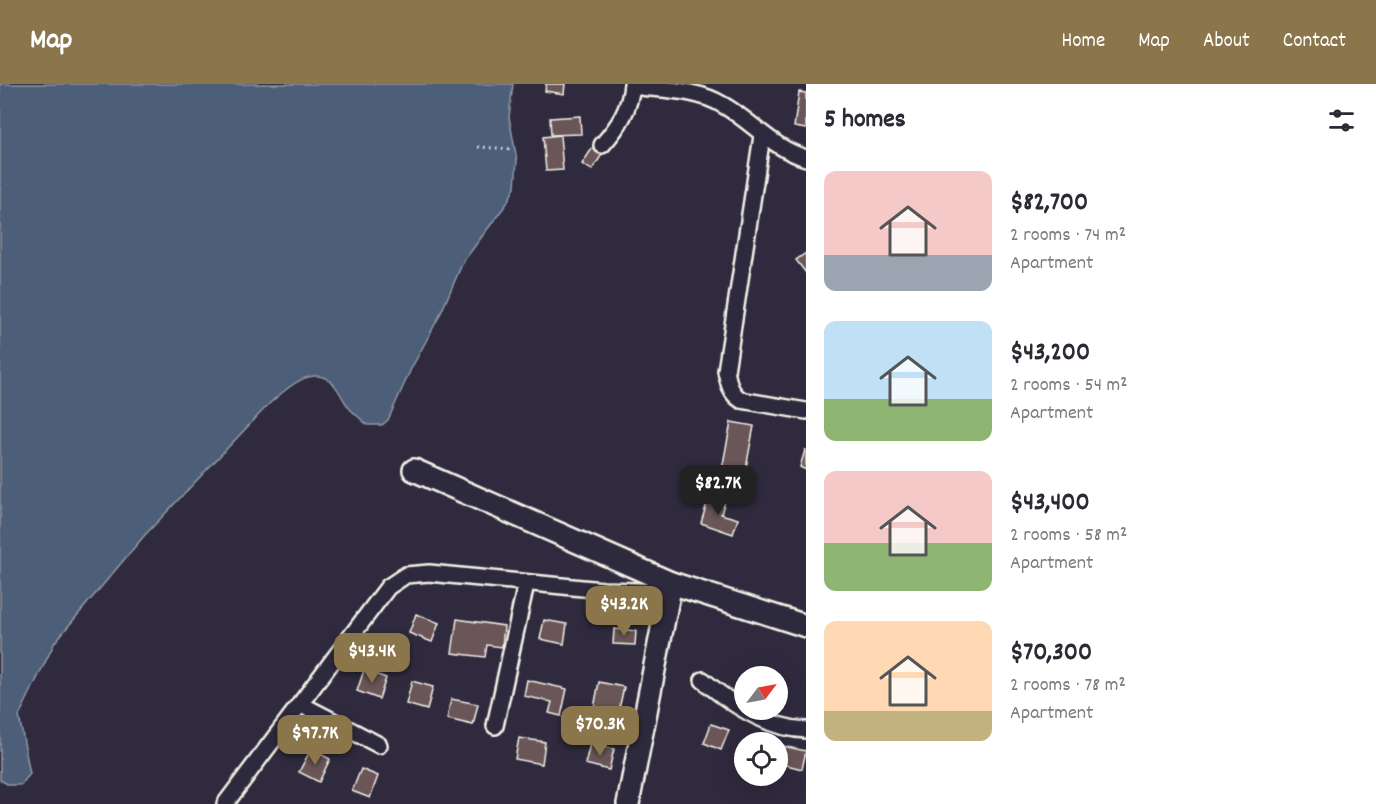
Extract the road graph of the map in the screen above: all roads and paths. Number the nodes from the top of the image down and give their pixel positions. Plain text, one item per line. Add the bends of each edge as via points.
1 (632, 85) edge
2 (762, 136) junction
3 (602, 145) dead end
4 (478, 147) dead end
5 (514, 149) dead end
6 (806, 158) edge
7 (806, 411) edge
8 (414, 470) dead end
9 (526, 584) junction
10 (670, 587) junction
11 (806, 626) edge
12 (703, 680) dead end
13 (300, 704) junction
14 (495, 726) dead end
15 (806, 730) edge
16 (379, 746) dead end
17 (225, 804) edge
18 (628, 804) edge

1 - 2 street via 710,98
1 - 3 street via 631,101 623,118
2 - 6 street
2 - 7 street via 726,372 729,387 741,400
4 - 5 path
8 - 10 street
9 - 10 street
9 - 13 street via 417,573 395,581
9 - 14 street
10 - 11 street
10 - 18 street
12 - 15 street via 728,702 760,718
13 - 16 street
13 - 17 street

